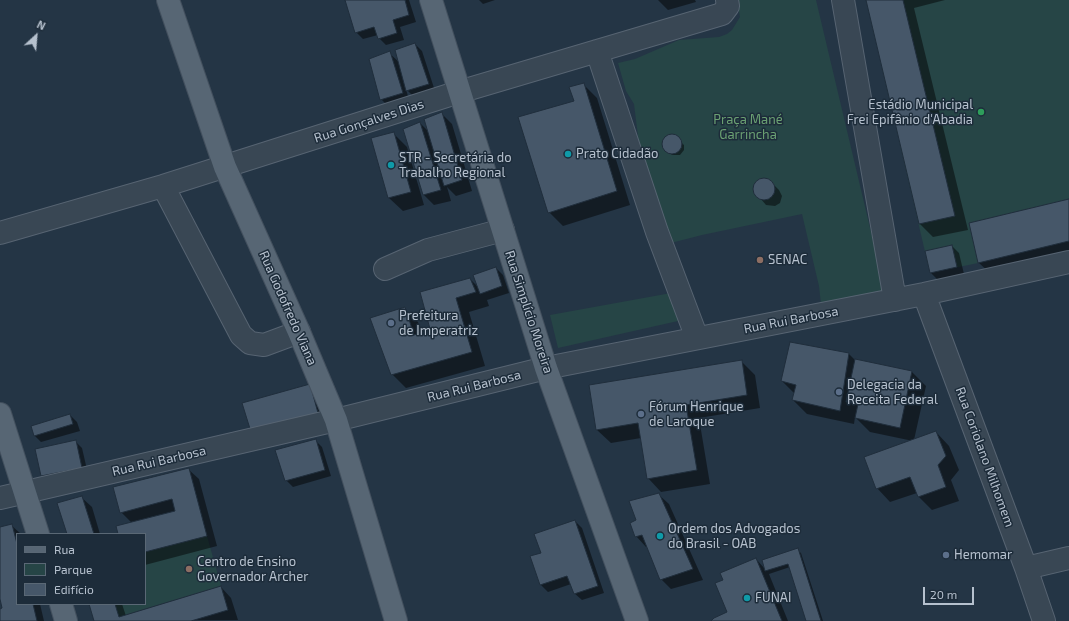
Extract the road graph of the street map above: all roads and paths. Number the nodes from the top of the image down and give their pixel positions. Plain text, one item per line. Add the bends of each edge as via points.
1 (168, 0) edge
2 (431, 0) edge
3 (727, 0) edge
4 (843, 0) edge
5 (596, 50) junction
6 (459, 92) junction
7 (225, 167) junction
8 (163, 186) junction
9 (503, 230) junction
10 (0, 233) edge
11 (1069, 262) edge
12 (384, 269) dead end
13 (924, 294) junction
14 (895, 300) junction
15 (299, 332) junction
16 (697, 338) junction
17 (546, 368) junction
18 (0, 414) edge
19 (336, 420) junction
20 (25, 493) junction
21 (0, 498) edge
22 (38, 533) edge
23 (1069, 558) edge
24 (1026, 568) junction
25 (60, 605) edge
26 (66, 621) edge
27 (396, 621) edge
28 (637, 621) edge
29 (1044, 621) edge

1 - 7 main road, Rua Godofredo Viana
2 - 6 main road, Rua Simplício Moreira
3 - 5 street, Rua Gonçalves Dias via 728,6 722,14
4 - 14 street
5 - 6 street, Rua Gonçalves Dias
5 - 16 street via 657,232
6 - 7 street, Rua Gonçalves Dias
6 - 9 main road, Rua Simplício Moreira
7 - 8 street, Rua Gonçalves Dias
7 - 15 main road, Rua Godofredo Viana
8 - 10 street, Rua Gonçalves Dias
8 - 15 street via 241,334 250,343 264,345
9 - 12 street via 428,250
9 - 17 main road, Rua Simplício Moreira
11 - 13 street, Rua Rui Barbosa
13 - 14 street, Rua Rui Barbosa
13 - 24 street, Rua Coriolano Milhomem
14 - 16 street, Rua Rui Barbosa
15 - 19 main road, Rua Godofredo Viana
16 - 17 street, Rua Rui Barbosa
17 - 19 street, Rua Rui Barbosa
17 - 28 main road, Rua Simplício Moreira
18 - 20 main road
19 - 20 street, Rua Rui Barbosa
19 - 27 main road, Rua Godofredo Viana
20 - 21 street, Rua Rui Barbosa
20 - 22 main road
23 - 24 street
24 - 29 street, Rua Coriolano Milhomem
25 - 26 main road

